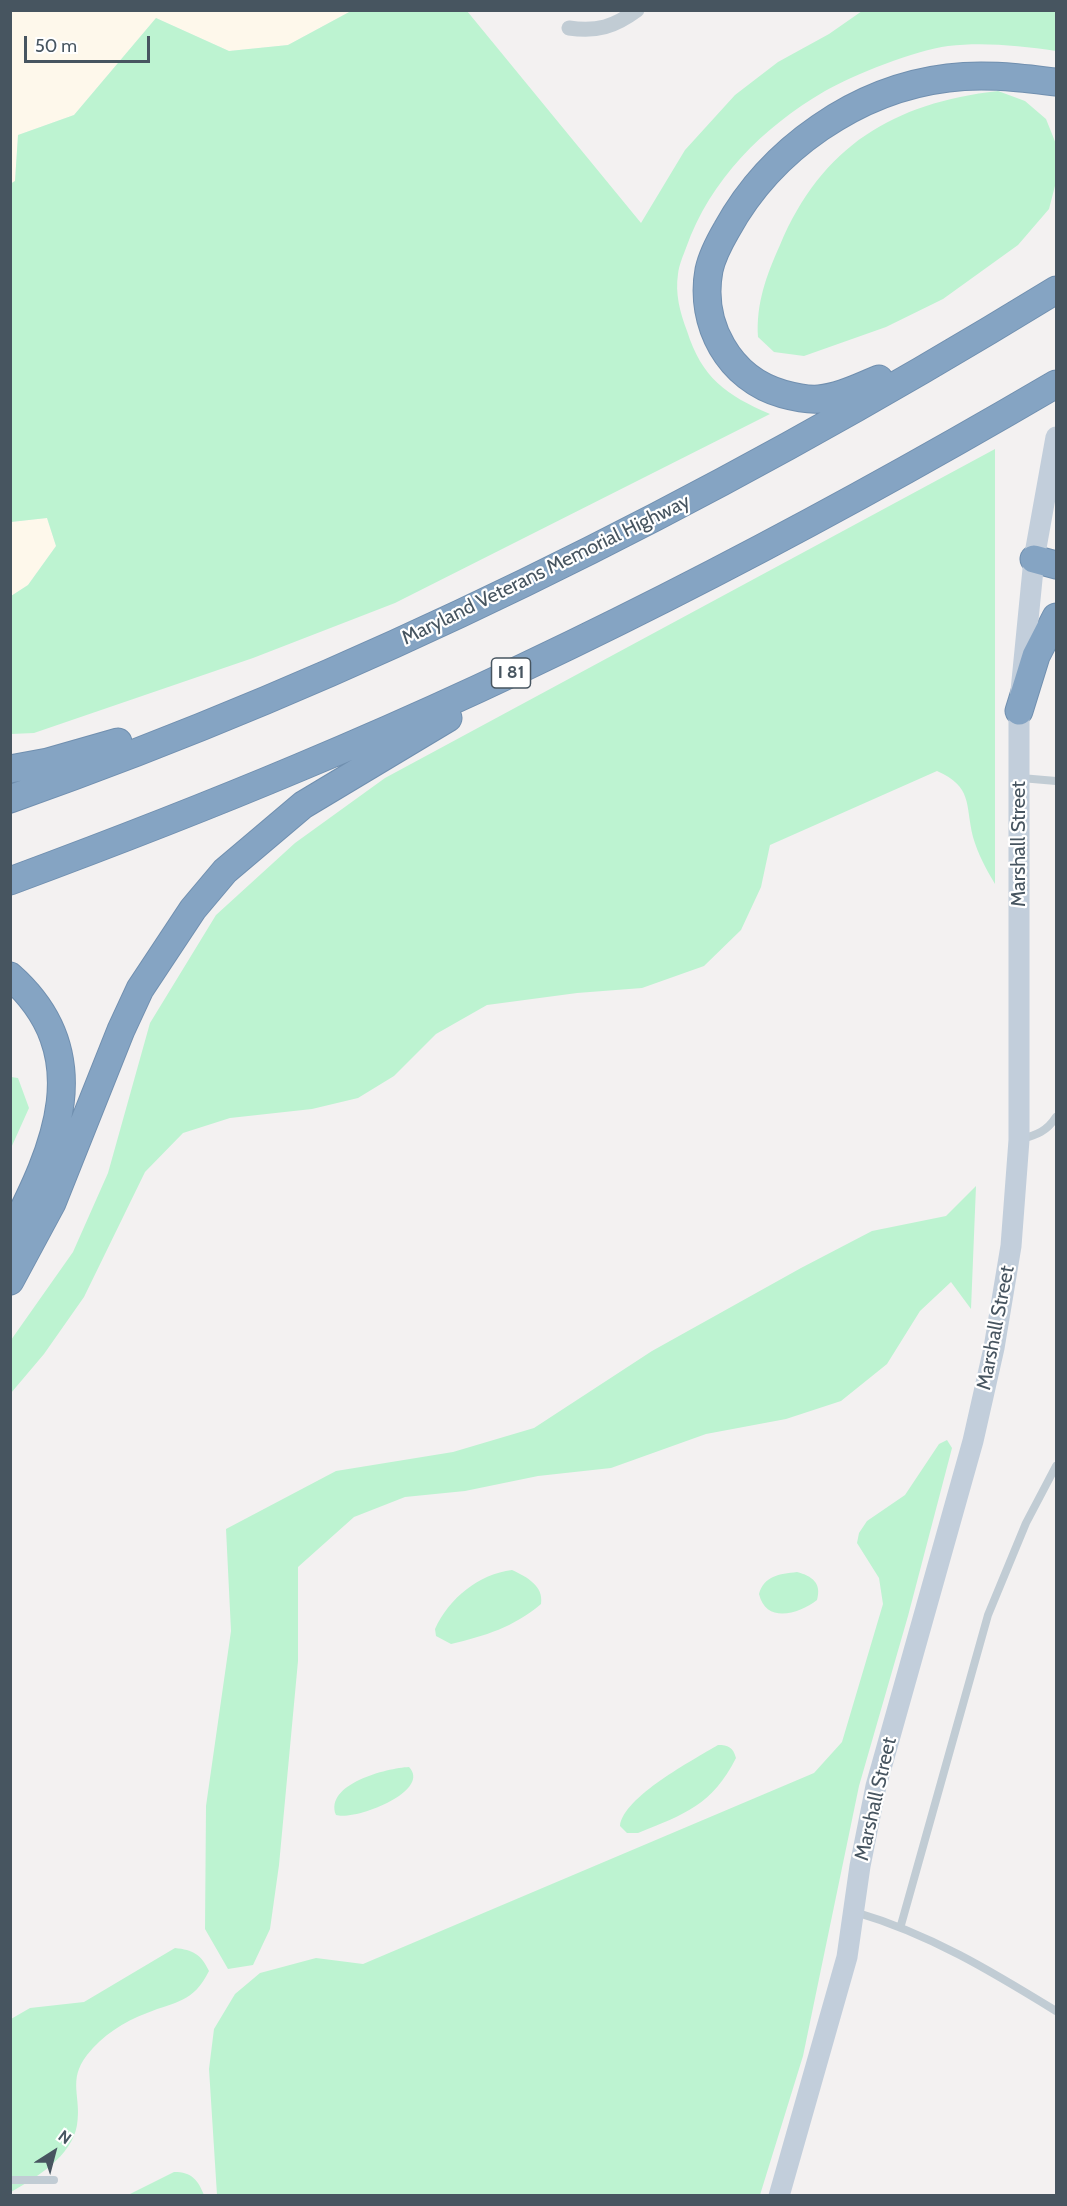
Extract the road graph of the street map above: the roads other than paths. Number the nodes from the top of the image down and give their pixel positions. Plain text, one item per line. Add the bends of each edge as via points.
1 (638, 10) edge
2 (569, 28) dead end
3 (1056, 82) edge
4 (1056, 290) edge
5 (972, 342) junction
6 (1056, 384) edge
7 (1056, 437) edge
8 (1045, 562) edge
9 (1056, 617) edge
10 (576, 642) junction
11 (274, 696) junction
12 (1019, 711) junction
13 (10, 769) edge
14 (1019, 778) junction
15 (1056, 781) edge
16 (10, 799) edge
17 (10, 881) edge
18 (10, 976) edge
19 (1056, 1117) edge
20 (1053, 1128) edge
21 (1019, 1140) junction
22 (10, 1236) edge
23 (10, 1281) edge
24 (1056, 1466) edge
25 (854, 1911) junction
26 (901, 1925) junction
27 (1056, 2011) edge
28 (10, 2180) edge
29 (54, 2180) dead end
30 (779, 2196) edge

1 - 2 street via 602,30
3 - 5 highway via 1006,76 946,78 871,99 834,118 779,160 753,188 734,216 710,268 708,317 718,340 732,362 751,380 775,392 817,399 840,395
4 - 5 highway, Maryland Veterans Memorial Highway
5 - 11 highway, Maryland Veterans Memorial Highway via 762,462 567,563
6 - 10 highway, I 81 via 793,532
7 - 8 main road, Marshall Street
8 - 12 main road, Marshall Street
9 - 12 highway via 1036,656
10 - 17 highway, I 81 via 299,768
10 - 23 highway via 303,805 225,871 187,918 140,989 71,1159
11 - 13 highway via 48,762
11 - 16 highway, Maryland Veterans Memorial Highway
12 - 14 main road, Marshall Street
14 - 15 lane
14 - 21 main road, Marshall Street
18 - 22 highway via 32,996 47,1020 62,1069 59,1122 51,1151
19 - 20 lane
20 - 21 lane
21 - 25 main road, Marshall Street via 1011,1246 994,1348 973,1441 876,1786
24 - 26 lane via 1022,1533 988,1615
25 - 26 lane
25 - 30 main road, Marshall Street via 848,1957 830,2027
26 - 27 lane via 948,1947
28 - 29 lane

